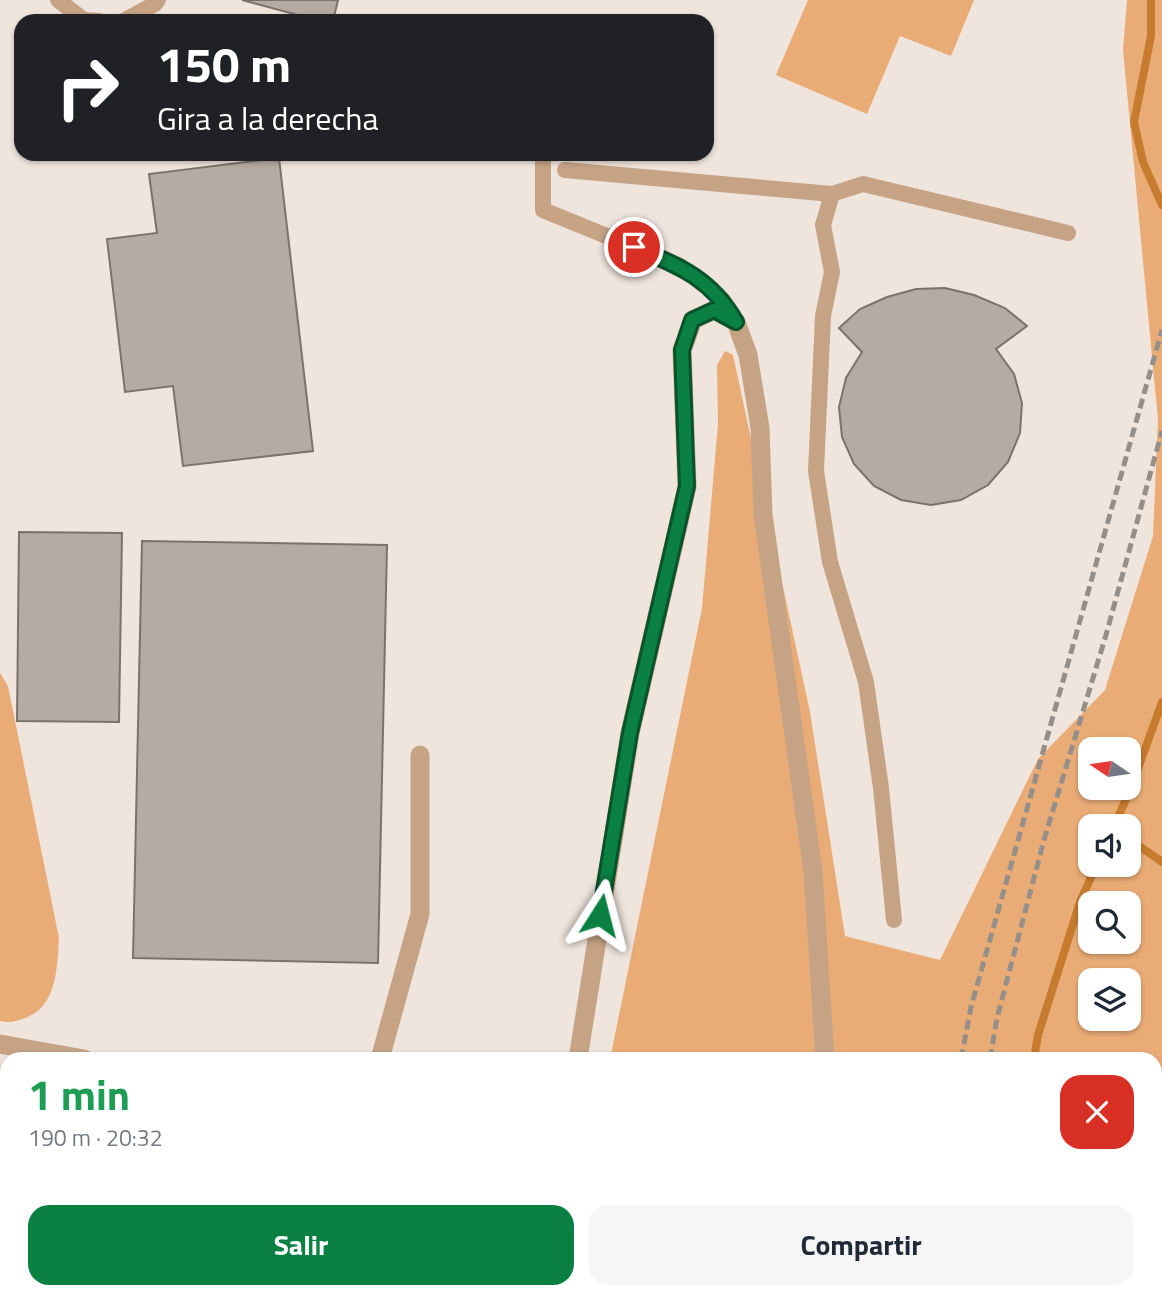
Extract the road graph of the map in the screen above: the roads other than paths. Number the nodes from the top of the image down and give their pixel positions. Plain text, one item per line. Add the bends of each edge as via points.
1 (58, 0) edge
2 (158, 0) edge
3 (76, 14) edge
4 (136, 14) edge
5 (543, 161) edge
6 (565, 170) dead end
7 (832, 194) junction
8 (1068, 233) dead end
9 (736, 322) junction
10 (420, 755) dead end
11 (894, 920) dead end
12 (0, 1044) edge
13 (45, 1052) edge
14 (382, 1052) edge
15 (579, 1052) edge
16 (825, 1052) edge

1 - 3 lane
2 - 4 lane
5 - 9 lane via 543,210 680,266 723,300
6 - 7 lane
7 - 8 lane via 863,184
7 - 11 lane via 823,225 832,272 823,316 816,471 830,562 866,682
9 - 15 street via 714,310 692,320 682,350 687,486 630,733
9 - 16 street via 748,355 761,428 763,514 813,871
10 - 14 street via 420,914
12 - 13 street

